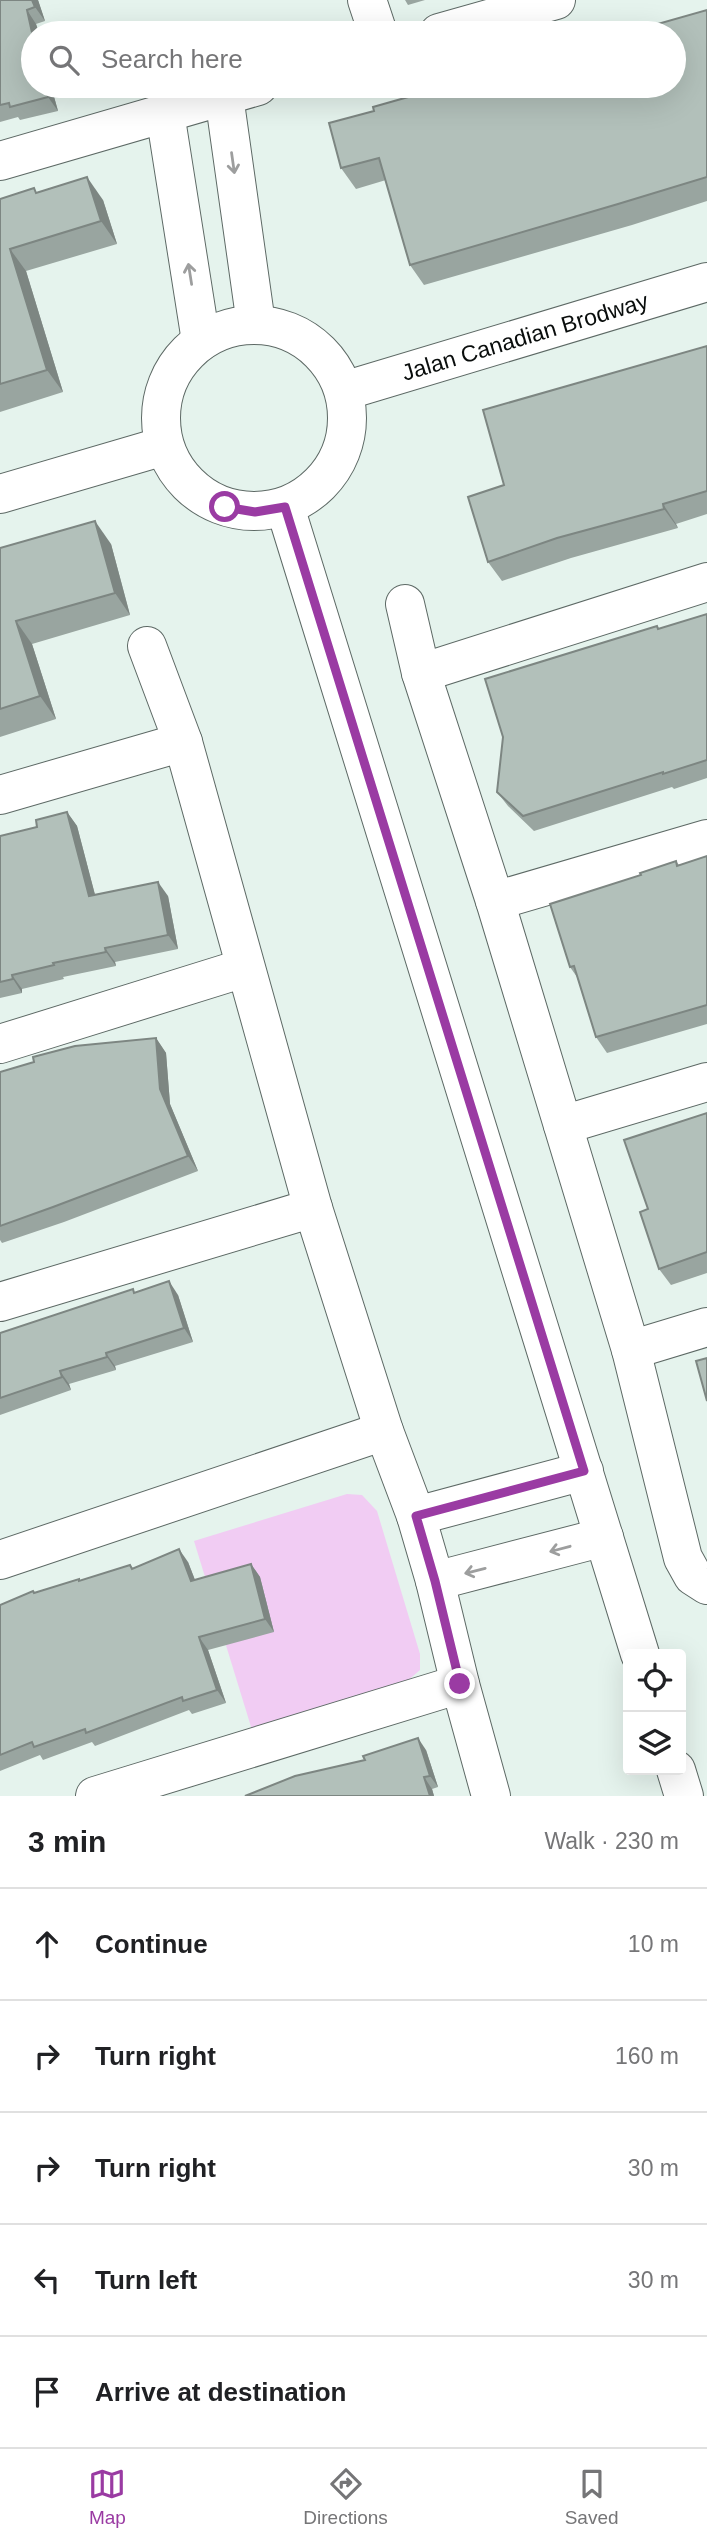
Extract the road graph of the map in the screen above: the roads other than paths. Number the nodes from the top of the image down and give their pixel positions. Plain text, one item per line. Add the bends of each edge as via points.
1 (367, 0) edge
2 (556, 0) edge
3 (374, 21) edge
4 (482, 21) edge
5 (217, 98) edge
6 (241, 98) edge
7 (166, 113) junction
8 (0, 161) edge
9 (707, 282) edge
10 (256, 324) junction
11 (201, 341) junction
12 (344, 391) junction
13 (164, 446) junction
14 (0, 494) edge
15 (285, 507) junction
16 (707, 582) edge
17 (405, 604) dead end
18 (147, 646) dead end
19 (421, 673) junction
20 (183, 741) junction
21 (0, 795) edge
22 (707, 839) edge
23 (495, 901) junction
24 (244, 968) junction
25 (0, 1044) edge
26 (707, 1082) edge
27 (563, 1125) junction
28 (313, 1208) junction
29 (0, 1302) edge
30 (707, 1326) edge
31 (631, 1350) junction
32 (384, 1431) junction
33 (584, 1471) junction
34 (416, 1516) junction
35 (604, 1537) junction
36 (0, 1560) edge
37 (435, 1581) junction
38 (707, 1585) edge
39 (638, 1649) edge
40 (460, 1684) junction
41 (678, 1775) edge
42 (94, 1796) edge
43 (491, 1796) edge
44 (684, 1796) edge

1 - 3 street
2 - 4 street
5 - 7 street
6 -> 10 street
7 - 8 street
11 -> 7 street
9 - 12 street, Jalan Canadian Brodway
10 - 11 street via 227,328
10 - 12 street via 285,329 311,343 331,364
11 - 13 street via 179,362 165,388 160,417
12 - 15 street via 348,419 343,447 330,473 310,493
13 - 14 street
13 - 15 street via 177,473 198,494 225,507 255,512
15 - 33 street
16 - 19 street
17 - 19 street
18 - 20 street
19 - 23 street
20 - 21 street
20 - 24 street
22 - 23 street
23 - 27 street
24 - 25 street
24 - 28 street
26 - 27 street
27 - 31 street
28 - 29 street
28 - 32 street
30 - 31 street
31 - 38 street via 683,1558 694,1576
32 - 34 street
32 - 36 street
33 - 34 street
33 - 35 street
34 - 37 street
35 -> 37 street
35 - 39 street
37 - 40 street
40 - 42 street
40 - 43 street
41 - 44 street

